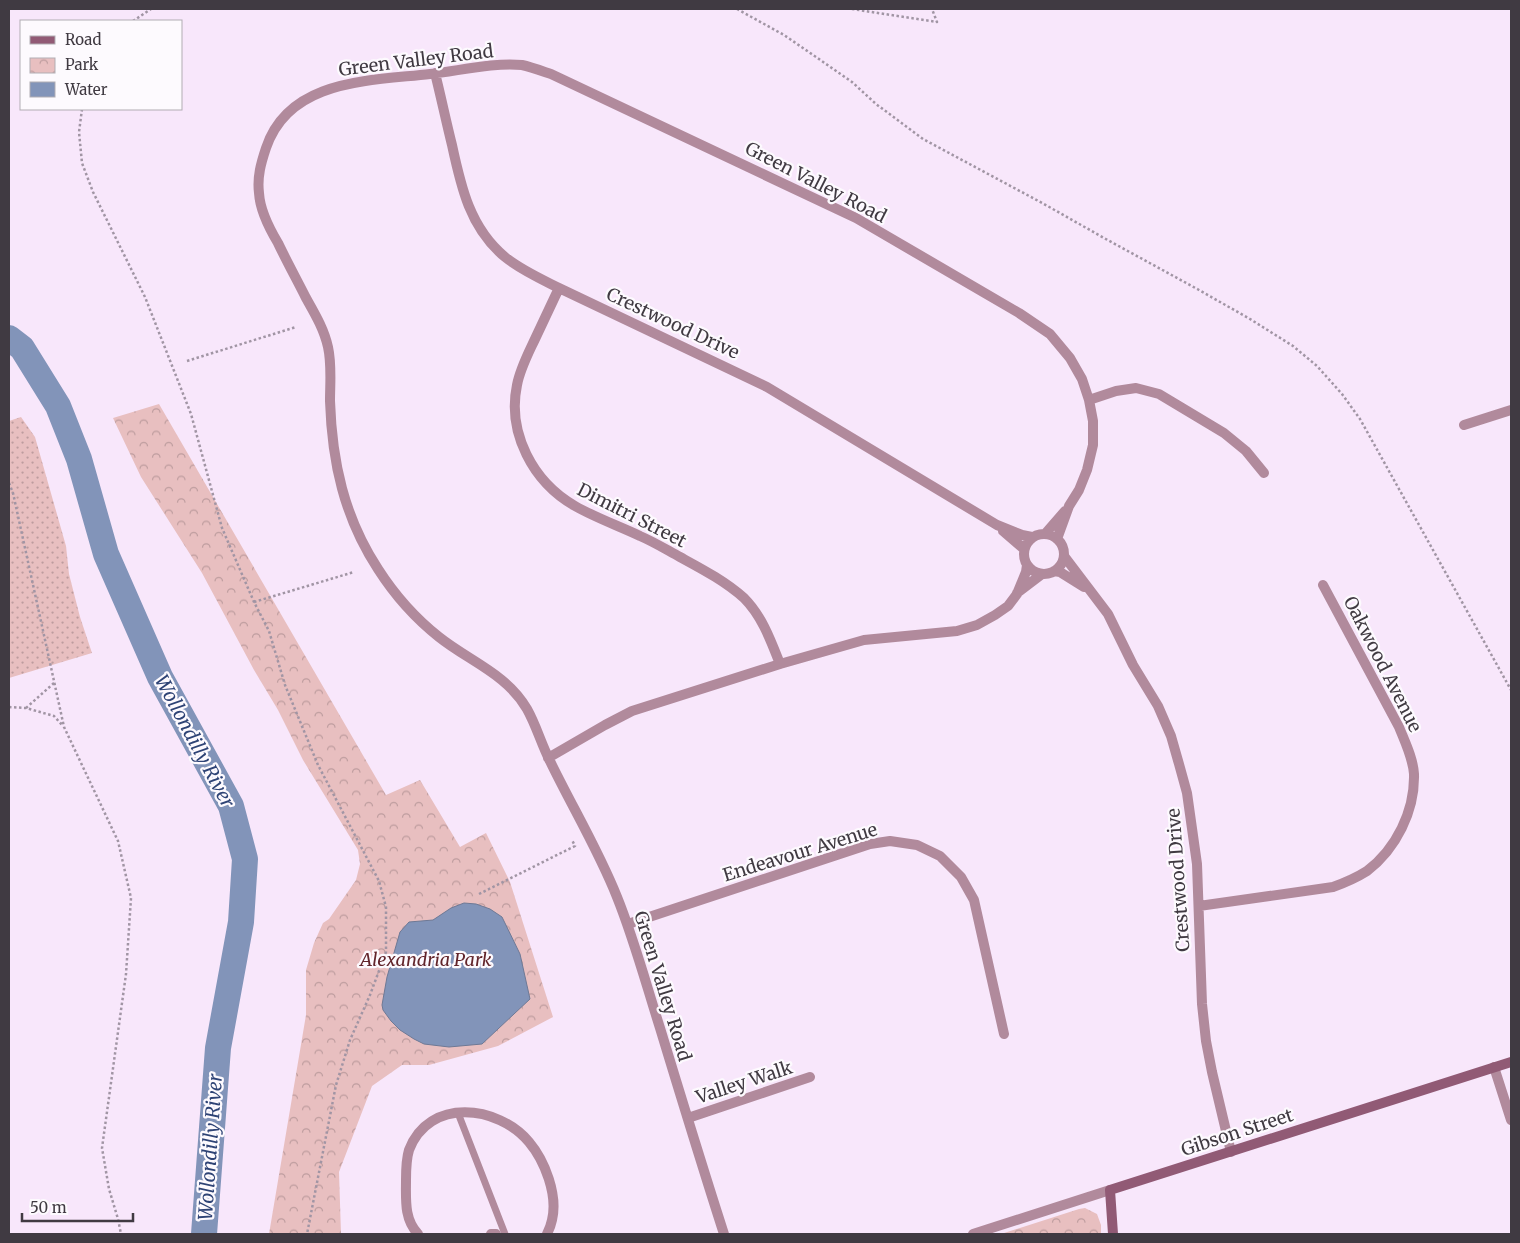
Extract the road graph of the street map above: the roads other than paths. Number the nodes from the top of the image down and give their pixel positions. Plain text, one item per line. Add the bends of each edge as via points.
1 (435, 73) junction
2 (559, 288) junction
3 (1089, 400) junction
4 (1511, 410) edge
5 (1464, 425) dead end
6 (1264, 473) dead end
7 (1069, 506) junction
8 (997, 525) junction
9 (1045, 534) junction
10 (1032, 537) junction
11 (1057, 539) junction
12 (1024, 549) junction
13 (1064, 556) junction
14 (1027, 565) junction
15 (1054, 571) junction
16 (1042, 574) junction
17 (1323, 584) dead end
18 (1017, 594) junction
19 (1094, 595) junction
20 (780, 664) junction
21 (548, 758) junction
22 (1199, 906) junction
23 (628, 924) junction
24 (1004, 1034) dead end
25 (1511, 1062) edge
26 (1494, 1067) junction
27 (810, 1078) dead end
28 (458, 1113) junction
29 (688, 1118) junction
30 (1511, 1120) edge
31 (1231, 1152) junction
32 (1110, 1190) junction
33 (418, 1234) edge
34 (491, 1234) edge
35 (496, 1234) edge
36 (505, 1234) edge
37 (547, 1234) edge
38 (724, 1234) edge
39 (973, 1234) edge
40 (1113, 1234) edge

1 - 2 street, Crestwood Drive via 462,190 472,216 486,238 505,257
1 - 3 street, Green Valley Road via 521,65 551,74 847,214 1050,334 1070,358
1 - 21 street, Green Valley Road via 359,82 331,88 305,99 285,115 270,136 259,167 259,195 267,223 320,323 328,345 337,471 347,508 360,538 394,592 416,617 438,637 488,668 511,688 527,709
2 - 8 street, Crestwood Drive via 767,387
2 - 20 street, Dimitri Street via 517,384 514,410 518,435 527,458 538,475 575,506 643,537 726,583 758,615
3 - 6 street via 1136,388 1160,394 1224,433 1246,451
3 - 7 street, Green Valley Road via 1093,445 1087,470
4 - 5 street
7 - 9 street, Green Valley Road
7 - 11 street, Green Valley Road
8 - 10 street, Crestwood Drive
8 - 12 street, Crestwood Drive
9 - 10 street
9 - 11 street
10 - 12 street
11 - 13 street
12 - 14 street
13 - 15 street
13 - 19 street, Crestwood Drive
14 - 16 street
14 - 18 street
15 - 16 street
15 - 19 street, Crestwood Drive
16 - 18 street
17 - 22 street, Oakwood Avenue via 1409,751 1414,773 1407,815 1398,836 1384,854 1349,882 1332,888
18 - 20 street via 995,615 957,631 864,640
19 - 22 street, Crestwood Drive via 1108,614 1158,706 1170,736 1187,793
20 - 21 street via 632,711
21 - 23 street, Green Valley Road via 604,864
22 - 31 street, Crestwood Drive via 1206,1041
23 - 24 street, Endeavour Avenue via 870,844 890,841 917,845 940,856 961,877 974,900
23 - 29 street, Green Valley Road
25 - 26 street, Gibson Street
26 - 30 street
26 - 31 street, Gibson Street
27 - 29 street, Valley Walk
28 - 33 street via 436,1118 424,1127 409,1150 406,1165 407,1213
28 - 36 lane
28 - 37 street via 482,1114 497,1119 529,1141 541,1160 552,1196 552,1219
29 - 38 street, Green Valley Road
31 - 32 street, Gibson Street
32 - 39 street, Gibson Street
32 - 40 street
34 - 35 street

